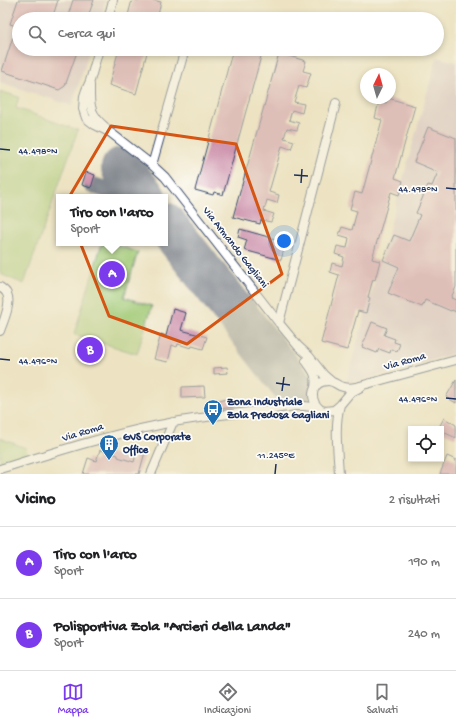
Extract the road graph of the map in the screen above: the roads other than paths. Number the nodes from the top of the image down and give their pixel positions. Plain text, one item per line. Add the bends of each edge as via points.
1 (113, 0) edge
2 (110, 12) edge
3 (97, 56) edge
4 (183, 56) edge
5 (336, 103) dead end
6 (152, 165) junction
7 (0, 288) edge
8 (279, 323) junction
9 (0, 331) edge
10 (298, 346) junction
11 (456, 360) edge
12 (331, 381) junction
13 (339, 385) junction
14 (361, 387) junction
15 (315, 388) junction
16 (313, 397) junction
17 (341, 404) junction
18 (295, 406) junction
19 (321, 409) junction
20 (173, 422) junction
21 (337, 426) junction
22 (0, 469) edge
23 (152, 474) edge
24 (340, 474) edge

1 - 2 street
3 - 6 street, Via Armando Gagliani via 90,81 92,113 111,133
4 - 6 street
5 - 8 street
6 - 8 street, Via Armando Gagliani via 165,177
7 - 9 street via 9,299
8 - 10 street, Via Armando Gagliani
10 - 12 street, Via Armando Gagliani
10 - 15 street, Via Armando Gagliani via 316,375
11 - 14 street, Via Roma
12 - 13 street, Via Roma
12 - 15 street via 323,382
13 - 14 street, Via Roma
13 - 17 street via 343,392
14 - 17 street, Via Roma via 350,393
15 - 16 street
16 - 18 street, Via Roma
16 - 19 street
17 - 19 street, Via Roma via 330,411
17 - 21 street
18 - 19 street, Via Roma
18 - 20 street, Via Roma
19 - 21 street
20 - 22 street, Via Roma via 117,434
20 - 23 street
21 - 24 street

